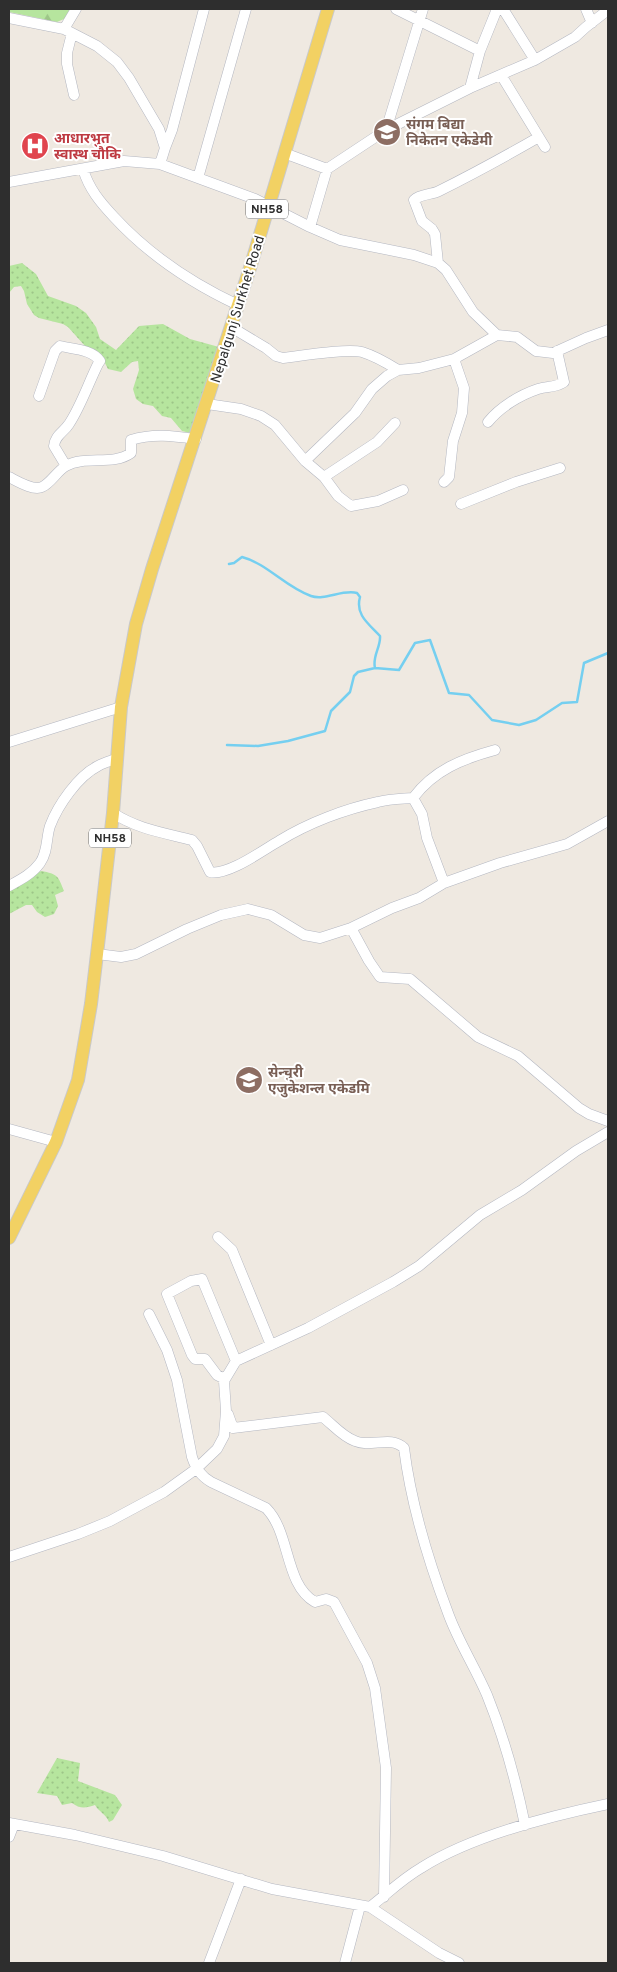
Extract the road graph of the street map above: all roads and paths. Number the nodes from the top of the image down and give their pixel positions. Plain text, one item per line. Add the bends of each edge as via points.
1 (76, 9) edge
2 (204, 9) edge
3 (246, 9) edge
4 (328, 9) edge
5 (396, 9) edge
6 (423, 9) edge
7 (497, 9) edge
8 (503, 9) edge
9 (586, 9) edge
10 (608, 10) edge
11 (9, 18) edge
12 (419, 21) junction
13 (592, 23) junction
14 (68, 31) junction
15 (480, 51) junction
16 (535, 60) junction
17 (501, 75) junction
18 (470, 88) junction
19 (74, 95) dead end
20 (386, 130) junction
21 (539, 137) junction
22 (545, 147) dead end
23 (165, 148) junction
24 (284, 153) junction
25 (160, 164) junction
26 (327, 169) junction
27 (83, 170) junction
28 (198, 178) junction
29 (9, 182) edge
30 (268, 207) junction
31 (310, 227) junction
32 (438, 263) junction
33 (238, 305) junction
34 (231, 328) junction
35 (608, 330) edge
36 (497, 335) junction
37 (557, 351) junction
38 (454, 359) junction
39 (398, 370) junction
40 (39, 396) dead end
41 (206, 407) junction
42 (488, 422) dead end
43 (395, 423) dead end
44 (196, 435) junction
45 (306, 461) junction
46 (66, 466) junction
47 (560, 468) dead end
48 (9, 477) edge
49 (324, 477) junction
50 (444, 482) dead end
51 (403, 490) dead end
52 (461, 504) dead end
53 (121, 708) junction
54 (9, 742) edge
55 (494, 750) dead end
56 (116, 759) junction
57 (413, 798) junction
58 (113, 813) junction
59 (608, 821) edge
60 (444, 883) junction
61 (9, 886) edge
62 (352, 928) junction
63 (97, 954) junction
64 (608, 1121) edge
65 (9, 1129) edge
66 (608, 1132) edge
67 (56, 1142) junction
68 (218, 1237) dead end
69 (9, 1238) edge
70 (149, 1314) dead end
71 (271, 1345) junction
72 (236, 1361) junction
73 (225, 1379) junction
74 (226, 1411) junction
75 (196, 1469) junction
76 (9, 1556) edge
77 (608, 1804) edge
78 (11, 1823) edge
79 (525, 1826) junction
80 (9, 1838) edge
81 (241, 1879) junction
82 (384, 1896) junction
83 (365, 1907) junction
84 (208, 1963) edge
85 (345, 1963) edge
86 (460, 1963) edge

1 - 14 street
2 - 23 street
3 - 28 street
4 - 24 main road, Nepalgunj Surkhet Road / NH58
5 - 12 street
6 - 12 street
7 - 15 street
8 - 16 street
9 - 13 street
10 - 13 street
11 - 14 street
12 - 15 street
12 - 20 street
13 - 16 street
14 - 19 street via 67,64
14 - 23 street via 117,62 159,129
15 - 18 street
16 - 17 street
17 - 18 street
17 - 21 street
18 - 20 street
20 - 26 street
21 - 22 street
21 - 32 street via 480,171 414,200 422,221 435,234
23 - 25 street
24 - 26 street
24 - 30 main road, Nepalgunj Surkhet Road / NH58
25 - 27 street via 124,161
25 - 28 street
26 - 31 street
27 - 29 street
27 - 33 street via 96,197 140,243 182,275
28 - 30 street
30 - 31 street
30 - 33 main road, Nepalgunj Surkhet Road / NH58
31 - 32 street via 340,240 414,254
32 - 36 street via 473,312
33 - 34 main road, Nepalgunj Surkhet Road / NH58
34 - 39 street via 283,358 361,351
34 - 41 main road, Nepalgunj Surkhet Road / NH58
35 - 37 street
36 - 37 street via 517,337 536,350 553,354
36 - 38 street
37 - 42 street via 564,382 556,388 539,389 524,396 494,414
38 - 39 street
38 - 50 street via 464,388 462,413 449,477
39 - 45 street via 372,389 355,413
40 - 46 street via 55,351 60,346 89,353 100,361 67,427 54,442
41 - 44 main road, NH58
41 - 45 street via 241,409 261,416 275,424
43 - 49 street via 377,442
44 - 46 street via 140,437 131,440 131,453 125,457
44 - 53 main road, NH58 via 136,624
45 - 49 street
46 - 48 street via 42,488 34,488
47 - 52 street
49 - 51 street via 338,496 351,506 378,501
53 - 54 street
53 - 56 main road, NH58
55 - 57 street via 448,766
56 - 58 main road, NH58
56 - 61 street via 80,778 50,826 46,850 40,862 28,875
57 - 58 street via 360,806 322,820 281,839 237,866 216,873 210,872 192,840 143,828
57 - 60 street via 422,814 427,838
58 - 63 main road, NH58
59 - 60 street via 566,844
60 - 62 street
62 - 63 street via 320,938 304,935 271,915 248,909 187,928 136,954 121,957
62 - 64 street via 380,977 410,979 478,1037 518,1056 579,1108
63 - 67 main road, NH58 via 78,1080
65 - 67 street
66 - 71 street via 480,1215 419,1266 370,1296
67 - 69 main road, NH58
68 - 71 street via 232,1250
70 - 75 street via 167,1350 177,1380
71 - 72 street
72 - 73 street
72 - 73 street via 202,1279 167,1294 192,1355 195,1359 205,1359 217,1375
73 - 74 street
74 - 75 street via 224,1436 217,1449
74 - 79 street via 233,1428 323,1417 355,1442 395,1441 404,1448 419,1524 435,1576 451,1622 486,1694 508,1751
75 - 76 street via 164,1492 110,1521
75 - 82 street via 204,1478 272,1514 280,1528 292,1569 308,1598 315,1602 326,1599 334,1602 367,1663 375,1688 386,1768
77 - 79 street
78 - 80 street
78 - 81 street via 163,1856
79 - 82 street via 450,1851 400,1882
81 - 83 street via 272,1890
81 - 84 street
82 - 83 street
83 - 85 street
83 - 86 street

